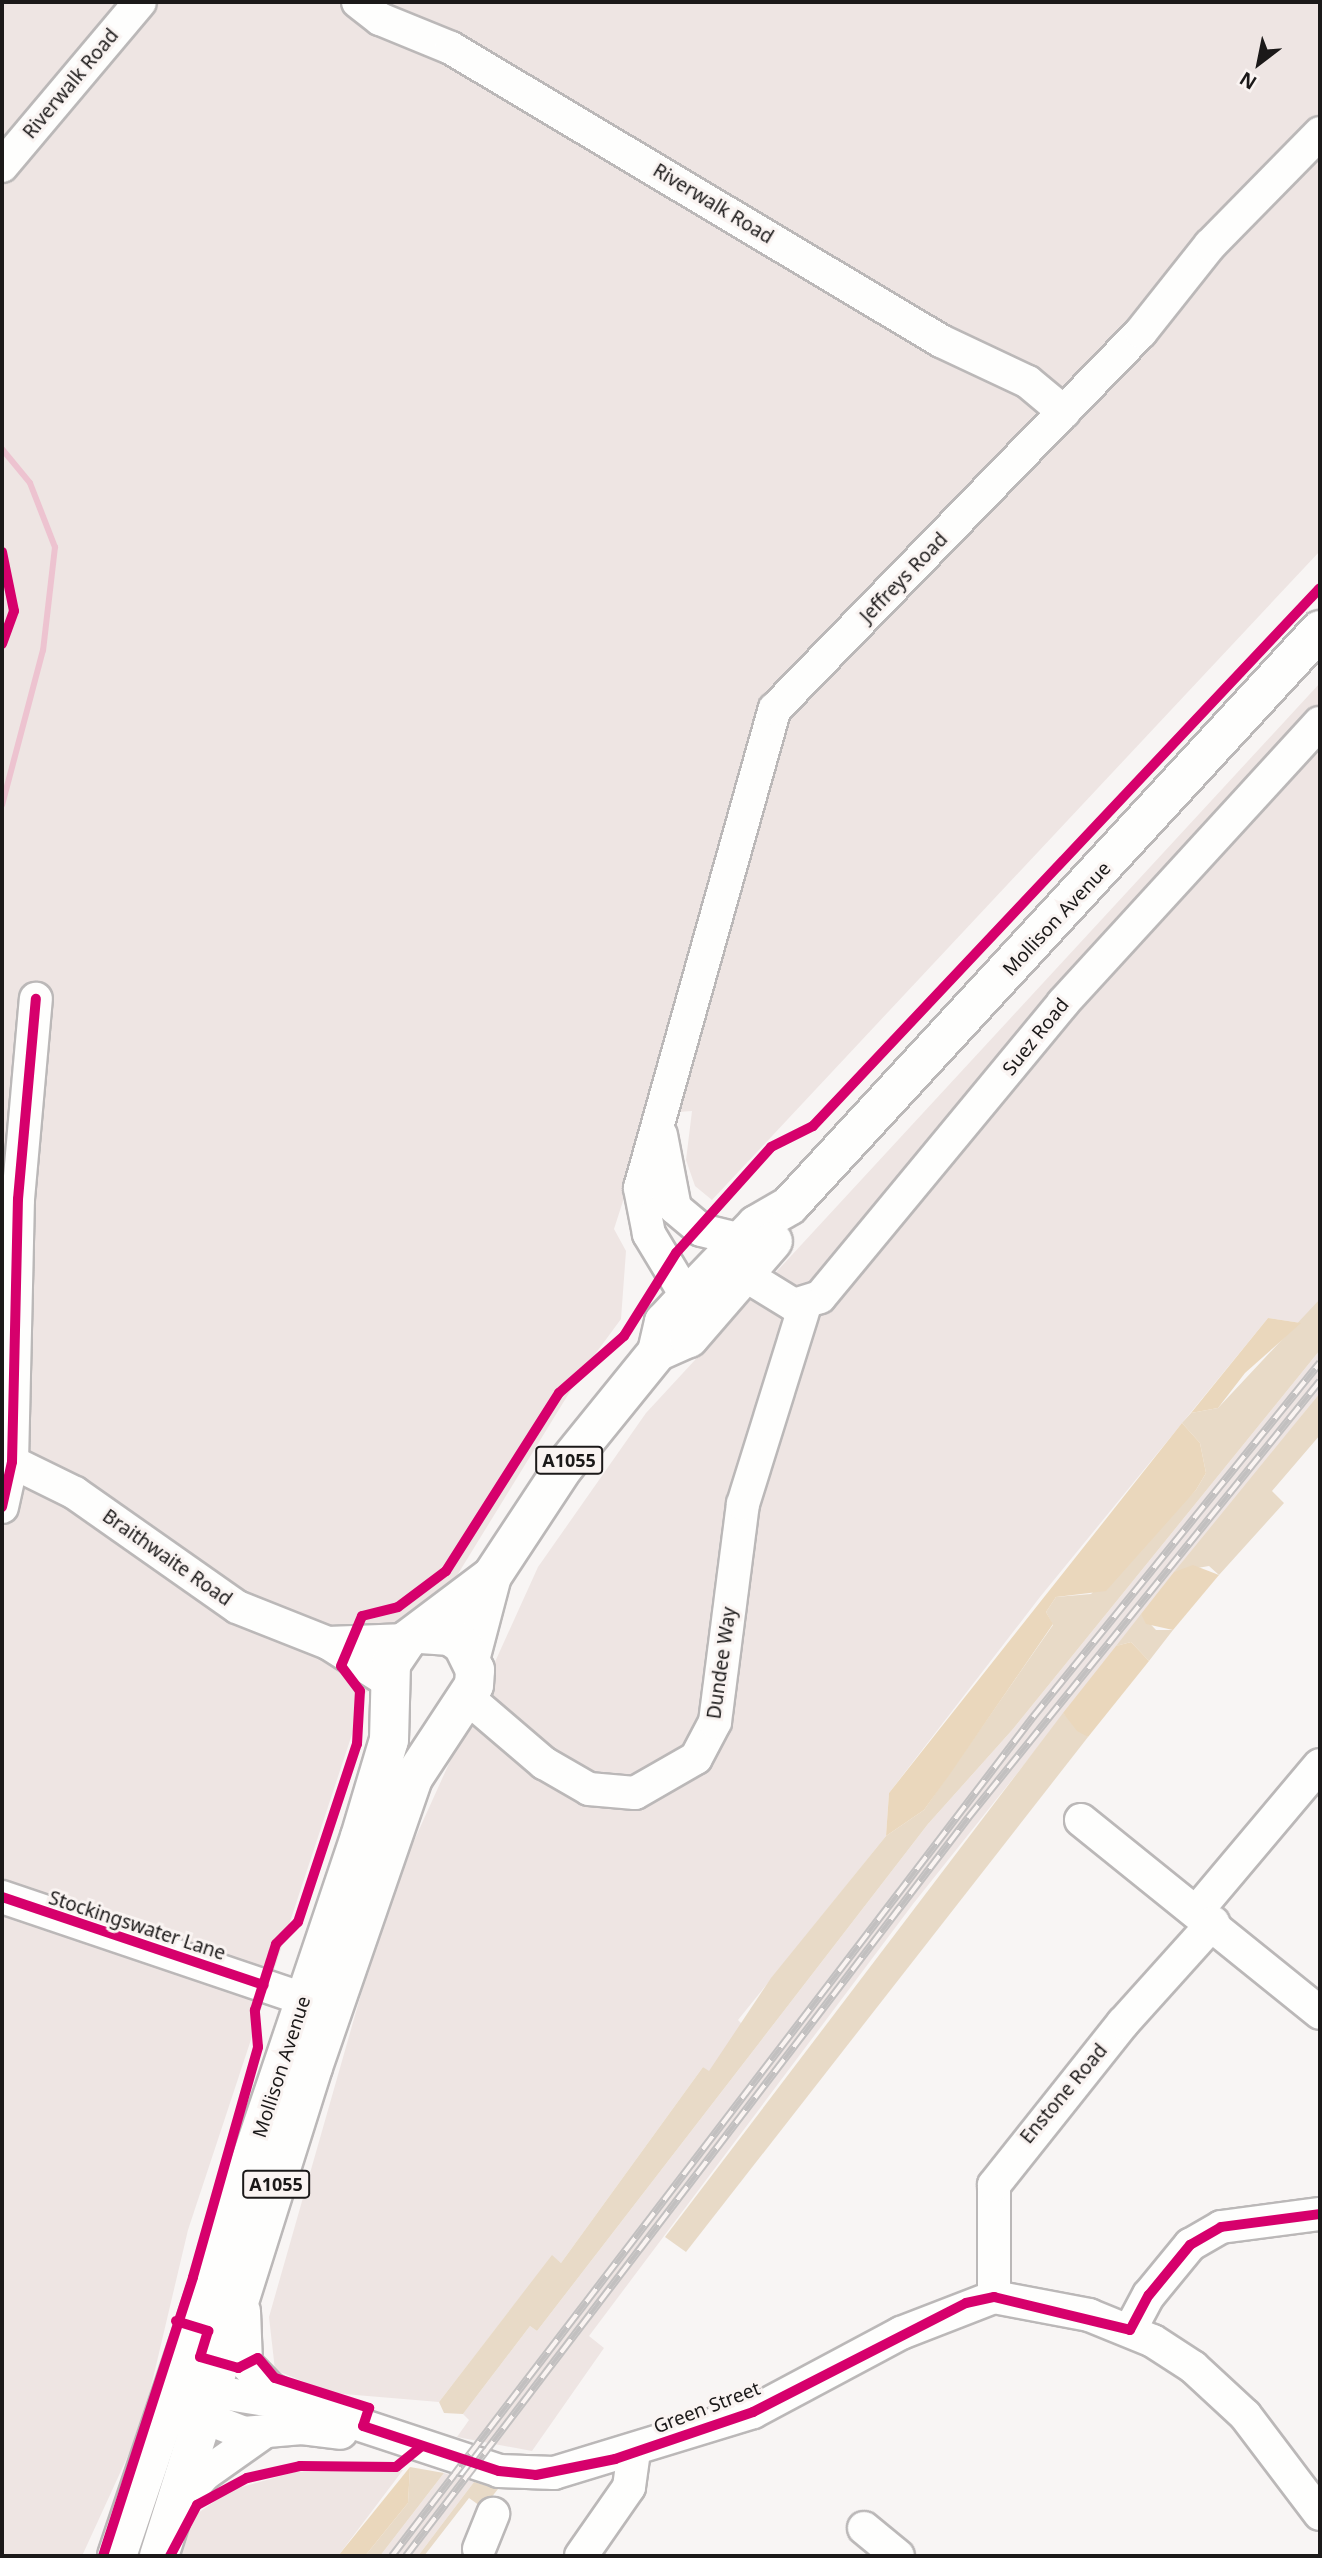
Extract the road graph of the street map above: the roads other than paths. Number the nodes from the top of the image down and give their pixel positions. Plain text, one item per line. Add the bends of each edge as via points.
1 (140, 2) edge
2 (358, 2) edge
3 (1320, 133) edge
4 (2, 166) edge
5 (1064, 412) junction
6 (1320, 630) edge
7 (1320, 723) edge
8 (36, 999) dead end
9 (660, 1120) junction
10 (744, 1258) junction
11 (687, 1297) junction
12 (805, 1305) junction
13 (657, 1352) junction
14 (12, 1462) junction
15 (2, 1507) edge
16 (492, 1576) junction
17 (414, 1637) junction
18 (328, 1643) junction
19 (471, 1656) junction
20 (392, 1688) junction
21 (461, 1706) junction
22 (1320, 1765) edge
23 (1081, 1820) dead end
24 (2, 1897) edge
25 (1205, 1918) junction
26 (304, 1999) junction
27 (1320, 2013) edge
28 (1320, 2214) edge
29 (242, 2288) junction
30 (994, 2297) junction
31 (1130, 2330) junction
32 (196, 2399) junction
33 (303, 2406) junction
34 (363, 2426) junction
35 (263, 2433) junction
36 (634, 2454) junction
37 (160, 2498) junction
38 (493, 2514) dead end
39 (1320, 2514) edge
40 (864, 2528) dead end
41 (481, 2554) edge
42 (117, 2556) edge
43 (159, 2556) edge
44 (581, 2556) edge
45 (898, 2556) edge

1 - 4 street, Riverwalk Road
2 - 5 street, Riverwalk Road via 380,19 451,48 941,341 1028,382
3 - 5 street, Jeffreys Road via 1210,245 1141,332
5 - 9 street, Jeffreys Road via 775,709
6 - 10 main road, Mollison Avenue / A1055
7 - 12 street, Suez Road via 1063,1003 845,1272
8 - 14 street via 18,1199
9 - 10 street, Jeffreys Road via 675,1208
9 - 11 street, Jeffreys Road via 640,1188 645,1221
10 - 11 main road, Mollison Avenue / A1055
10 - 12 street via 783,1300
10 - 13 main road, Mollison Avenue / A1055 via 689,1338
11 - 13 main road, Mollison Avenue / A1055 via 664,1322
12 - 21 street, Dundee Way via 743,1504 715,1722 696,1758 635,1793 589,1789
13 - 16 main road, Mollison Avenue / A1055 via 564,1467
14 - 15 street
14 - 18 street, Braithwaite Road via 75,1493 237,1607
16 - 17 main road, Mollison Avenue / A1055
16 - 19 main road, Mollison Avenue / A1055
17 - 18 street, Braithwaite Road
17 - 19 main road via 450,1636
17 - 20 main road, Mollison Avenue / A1055 via 391,1664
18 - 20 street, Braithwaite Road
19 - 21 main road, Mollison Avenue / A1055 via 475,1678
20 - 21 main road via 423,1718
20 - 26 main road, Mollison Avenue / A1055 via 389,1740
21 - 29 main road, Mollison Avenue / A1055 via 409,1790
22 - 25 street, Enstone Road
23 - 25 street
24 - 26 street, Stockingswater Lane
25 - 27 street
25 - 30 street, Enstone Road via 994,2185
26 - 32 main road, Mollison Avenue / A1055 via 191,2326
28 - 31 street via 1221,2227 1190,2245 1149,2295
29 - 32 main road, Mollison Avenue / A1055
29 - 33 street via 246,2364 270,2389
30 - 31 street via 1089,2315
30 - 36 street, Green Street via 901,2333 752,2412
31 - 39 street via 1193,2367 1245,2415
32 - 33 street, Green Street
32 - 35 street, Green Street
32 - 37 main road, Mollison Avenue / A1055
33 - 34 street, Green Street
34 - 35 street, Green Street via 339,2434 302,2428
34 - 36 street, Green Street via 521,2474
35 - 37 street via 205,2474
36 - 44 street via 629,2487
37 - 42 main road, Mollison Avenue / A1055
37 - 43 main road, Mollison Avenue / A1055
38 - 41 street
40 - 45 street

